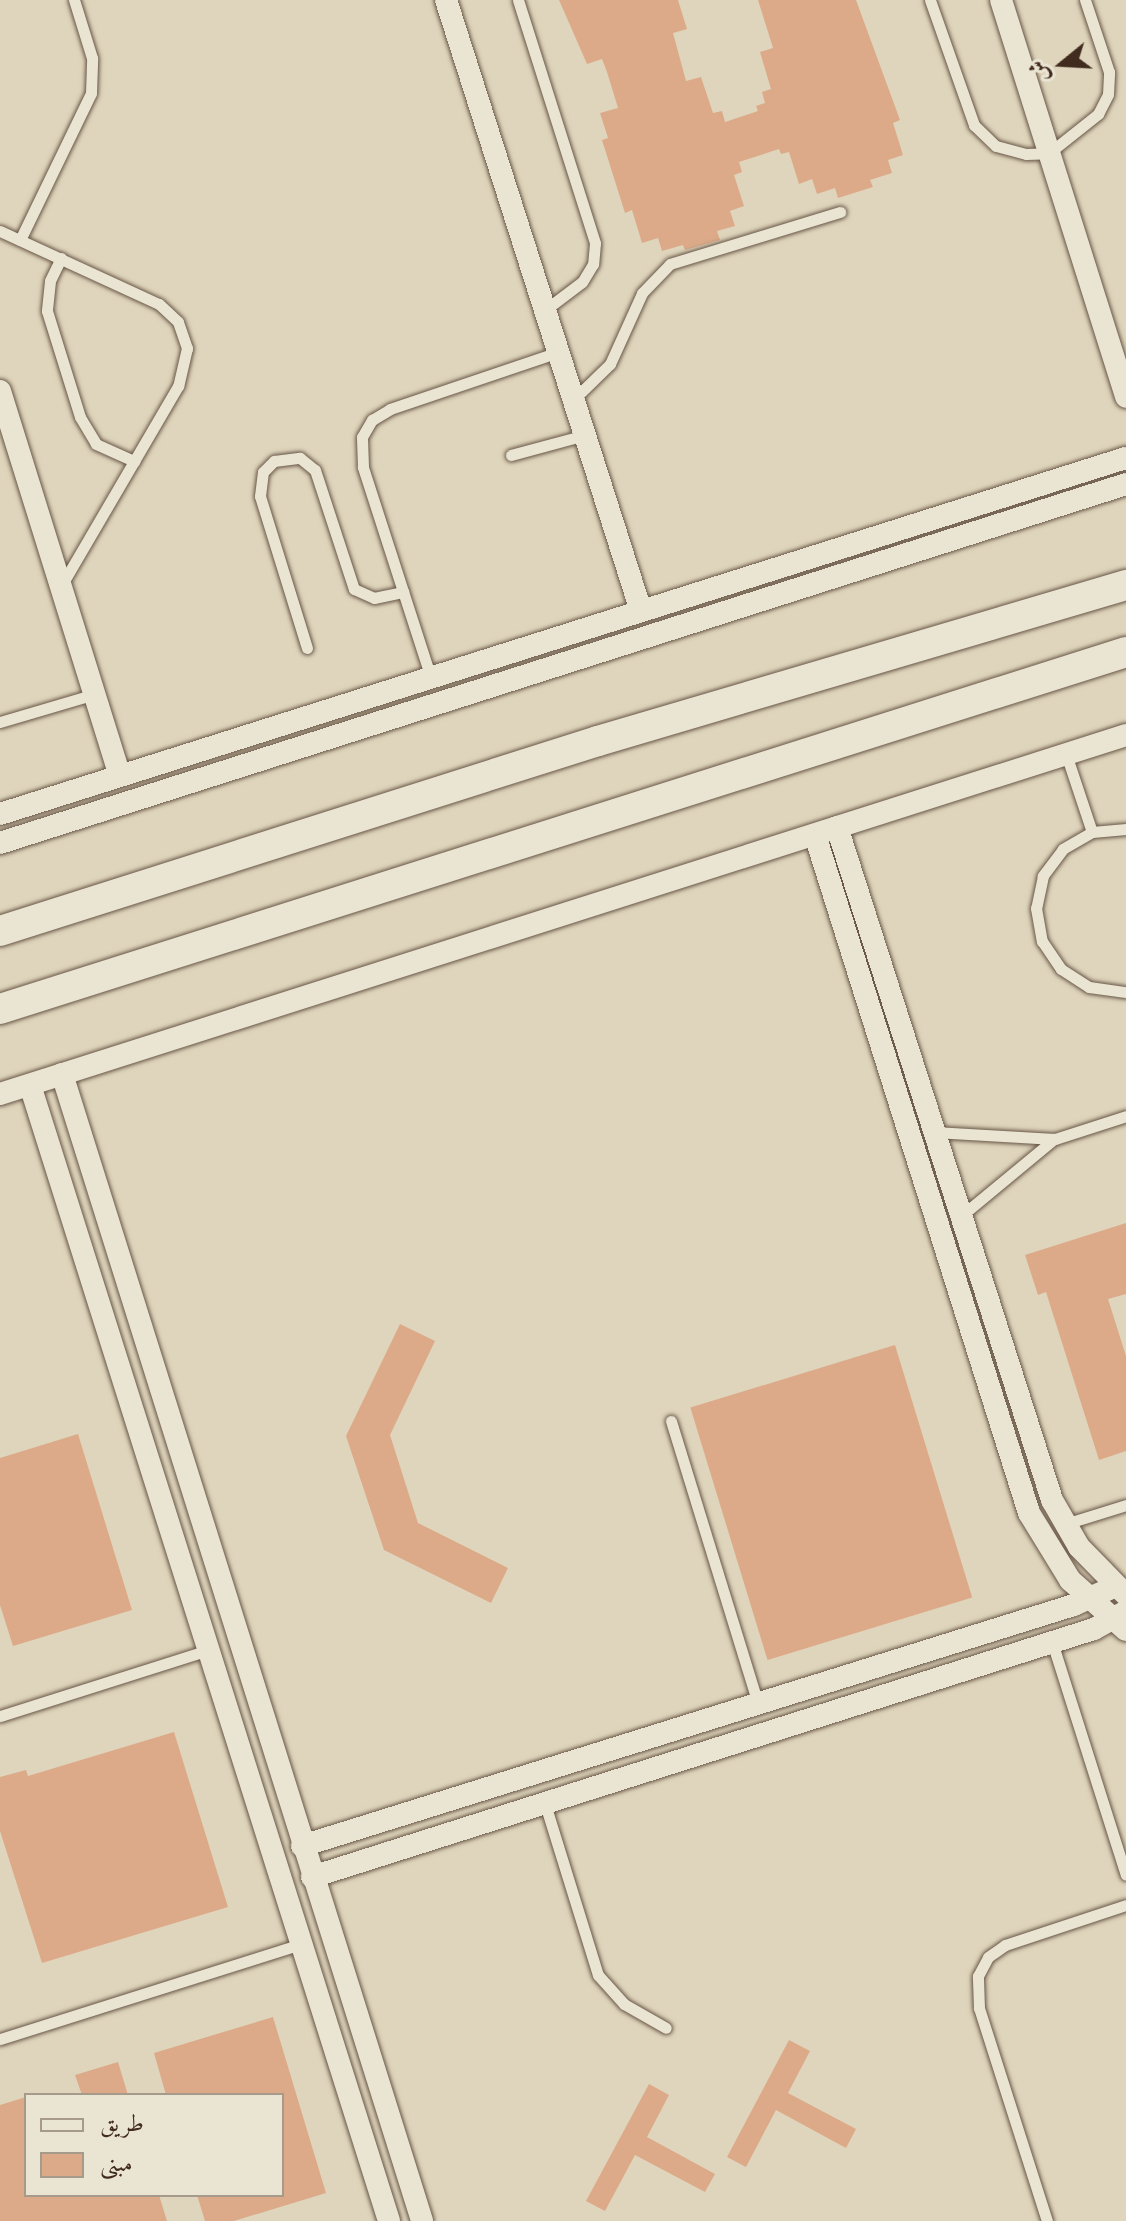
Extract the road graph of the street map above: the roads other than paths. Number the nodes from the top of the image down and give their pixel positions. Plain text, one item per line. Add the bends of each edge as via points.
1 (74, 0) edge
2 (446, 0) edge
3 (518, 0) edge
4 (930, 0) edge
5 (1001, 0) edge
6 (1085, 0) edge
7 (1049, 153) junction
8 (840, 212) dead end
9 (0, 231) edge
10 (20, 240) junction
11 (61, 258) junction
12 (545, 310) junction
13 (558, 352) junction
14 (0, 391) edge
15 (1126, 397) edge
16 (574, 399) junction
17 (585, 435) junction
18 (511, 455) dead end
19 (1126, 458) edge
20 (134, 461) junction
21 (1126, 484) edge
22 (1126, 585) edge
23 (61, 586) junction
24 (403, 592) junction
25 (641, 611) junction
26 (307, 648) dead end
27 (1126, 652) edge
28 (431, 678) junction
29 (95, 694) junction
30 (0, 722) edge
31 (1126, 735) edge
32 (1066, 754) junction
33 (120, 776) junction
34 (0, 814) edge
35 (837, 827) junction
36 (1126, 829) edge
37 (1092, 832) junction
38 (815, 835) junction
39 (0, 843) edge
40 (0, 931) edge
41 (1126, 992) edge
42 (0, 1009) edge
43 (62, 1074) junction
44 (30, 1085) junction
45 (0, 1094) edge
46 (1126, 1116) edge
47 (934, 1132) junction
48 (1055, 1139) junction
49 (961, 1216) junction
50 (671, 1421) dead end
51 (1126, 1505) edge
52 (1064, 1524) junction
53 (1121, 1590) edge
54 (1089, 1600) junction
55 (1122, 1620) edge
56 (1052, 1642) junction
57 (208, 1650) junction
58 (758, 1704) junction
59 (0, 1716) edge
60 (545, 1804) junction
61 (366, 1826) junction
62 (302, 1846) junction
63 (376, 1857) junction
64 (1126, 1875) edge
65 (312, 1877) junction
66 (1126, 1905) edge
67 (301, 1944) junction
68 (666, 2028) dead end
69 (0, 2039) edge
70 (389, 2221) edge
71 (422, 2221) edge
72 (1047, 2221) edge

1 - 10 lane via 92,58 91,93
2 - 12 street
3 - 12 lane via 595,243 593,264 582,282
4 - 7 lane via 980,133 1006,150
5 - 7 street
6 - 7 lane via 1109,72 1108,94 1098,114
7 - 15 street
8 - 16 lane via 682,258 659,272 642,293 615,357
9 - 10 lane
10 - 11 lane
11 - 20 lane via 50,281 47,311 80,417 96,444
11 - 20 lane via 159,304 184,335 183,374
12 - 13 street
13 - 16 street
13 - 24 lane via 390,409 366,428 360,457
14 - 23 street
16 - 17 street
17 - 18 lane
17 - 25 street
19 - 25 street
20 - 23 lane
21 - 39 street
22 - 40 street via 598,741
23 - 29 street
24 - 26 lane via 374,598 354,589 315,470 300,458 274,461 263,472 260,496
24 - 28 lane
25 - 28 street
27 - 42 street
28 - 33 street
29 - 30 lane
29 - 33 street
31 - 32 street
32 - 35 street
32 - 37 lane
33 - 34 street
35 - 38 street
35 - 47 street
36 - 37 lane
37 - 41 lane via 1052,862 1038,892 1037,925 1050,956 1074,979 1105,991
38 - 43 street
38 - 54 street via 1019,1488 1040,1537
43 - 44 street
43 - 62 street
44 - 45 street
44 - 57 street
46 - 48 lane
47 - 48 lane
47 - 49 street
48 - 49 lane
49 - 52 street via 1043,1475
50 - 58 lane
51 - 52 lane
52 - 53 street
53 - 54 street
54 - 55 street
54 - 58 street
55 - 56 street
56 - 60 street
56 - 64 lane
57 - 59 lane
57 - 67 street
58 - 61 street
60 - 63 street
60 - 68 lane via 598,1975 624,2004
61 - 62 street
61 - 63 street
62 - 65 street
63 - 65 street
65 - 71 street
66 - 72 lane via 1005,1945 988,1957 978,1976 982,2018
67 - 69 lane
67 - 70 street

